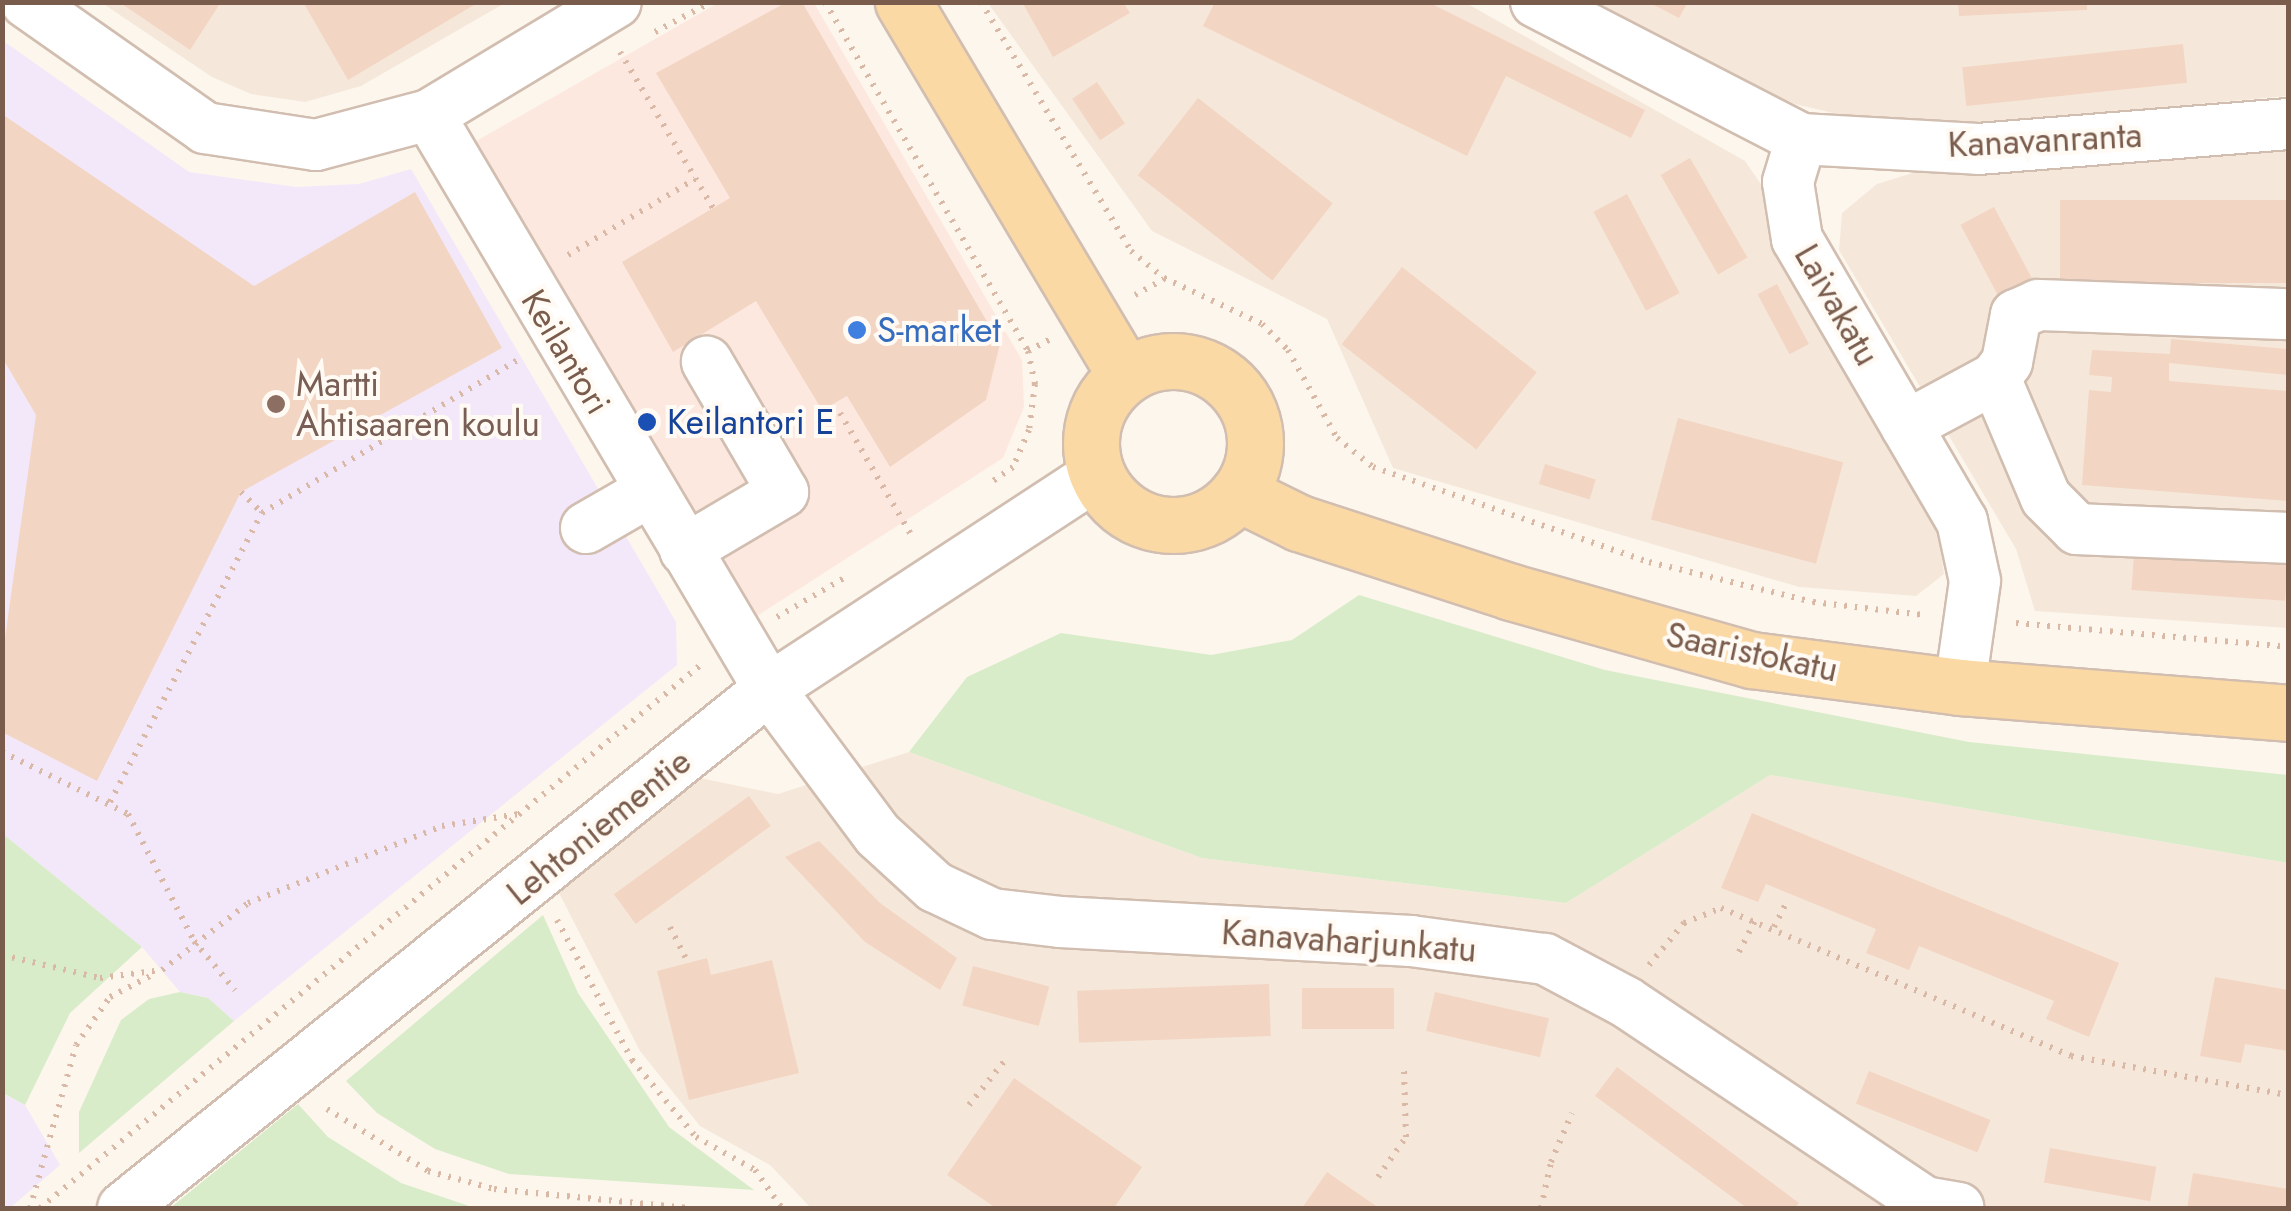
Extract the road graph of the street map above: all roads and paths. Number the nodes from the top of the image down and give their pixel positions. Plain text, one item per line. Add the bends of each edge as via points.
1 (26, 2) edge
2 (825, 2) edge
3 (904, 2) edge
4 (981, 2) edge
5 (1536, 2) edge
6 (618, 27) edge
7 (430, 115) junction
8 (2288, 124) edge
9 (1801, 139) junction
10 (696, 180) junction
11 (713, 208) dead end
12 (555, 263) dead end
13 (2288, 314) edge
14 (531, 352) dead end
15 (707, 362) dead end
16 (1126, 376) junction
17 (1995, 378) junction
18 (2, 413) edge
19 (840, 413) dead end
20 (2, 425) edge
21 (1906, 426) junction
22 (1096, 475) junction
23 (984, 487) dead end
24 (650, 491) junction
25 (241, 492) dead end
26 (1238, 493) junction
27 (262, 513) junction
28 (927, 526) dead end
29 (586, 528) dead end
30 (912, 536) junction
31 (2288, 538) edge
32 (903, 542) dead end
33 (686, 550) junction
34 (860, 569) dead end
35 (1968, 620) junction
36 (740, 638) junction
37 (2288, 647) edge
38 (1960, 687) junction
39 (768, 689) junction
40 (2288, 713) edge
41 (2, 752) edge
42 (110, 802) junction
43 (521, 814) junction
44 (538, 878) junction
45 (1786, 903) dead end
46 (1754, 920) junction
47 (670, 927) dead end
48 (1774, 927) junction
49 (194, 941) junction
50 (1739, 952) dead end
51 (2, 955) edge
52 (685, 957) dead end
53 (162, 970) junction
54 (235, 990) dead end
55 (1626, 1002) junction
56 (1006, 1059) dead end
57 (1404, 1069) dead end
58 (2288, 1096) edge
59 (969, 1105) dead end
60 (327, 1109) dead end
61 (1572, 1113) dead end
62 (1378, 1177) dead end
63 (30, 1208) edge
64 (40, 1208) edge
65 (123, 1208) edge
66 (688, 1208) edge
67 (782, 1208) edge
68 (1541, 1208) edge
69 (1958, 1208) edge

1 - 7 street via 205,128 316,145
2 - 23 path via 1028,350 1035,384 1030,430 1013,467
3 - 16 main road
4 - 35 path via 1131,251 1164,278 1262,324 1288,350 1337,438 1373,467 1648,562 1813,602
5 - 9 street
6 - 7 street
6 - 10 path
7 - 24 street, Keilantori
8 - 9 street, Kanavanranta via 1978,148
9 - 21 street, Laivakatu via 1788,182 1797,238
10 - 11 path
10 - 12 path
13 - 17 street via 2038,305 2010,325 2007,362
14 - 27 path
15 - 33 street via 783,492
16 - 22 main road via 1097,410 1091,431
16 - 26 main road via 1170,361 1203,368 1232,386 1254,427 1255,451
17 - 21 street
17 - 31 street via 2046,498 2077,528
18 - 20 path
19 - 30 path
21 - 35 street, Laivakatu via 1962,522 1975,581
22 - 26 main road via 1128,512 1174,526 1220,510
22 - 39 street, Lehtoniementie
24 - 29 street
24 - 33 street, Keilantori
25 - 27 path
26 - 38 main road, Saaristokatu via 1299,523 1476,581 1752,660
27 - 42 path
28 - 30 path
30 - 32 path
33 - 36 street, Keilantori
34 - 36 path
35 - 37 path
35 - 38 street, Laivakatu
36 - 39 street, Keilantori
36 - 43 path
38 - 40 main road, Saaristokatu
39 - 44 street, Lehtoniementie
39 - 55 street, Kanavaharjunkatu via 878,835 935,888 992,914 1411,941 1526,956 1576,973
41 - 42 path
42 - 49 path via 128,814
43 - 49 path via 406,839 248,904
43 - 64 path
44 - 65 street, Lehtoniementie
44 - 67 path via 632,1060 696,1137 755,1170
45 - 48 path
46 - 48 path
46 - 50 path
46 - 55 path via 1722,908 1684,922
47 - 52 path
48 - 58 path via 2071,1056
49 - 53 path
49 - 54 path
51 - 53 path via 100,978
53 - 63 path via 110,997 76,1045
55 - 69 street, Kanavaharjunkatu via 1925,1202
56 - 59 path
57 - 62 path via 1406,1137
60 - 66 path via 444,1176 494,1189
61 - 68 path

